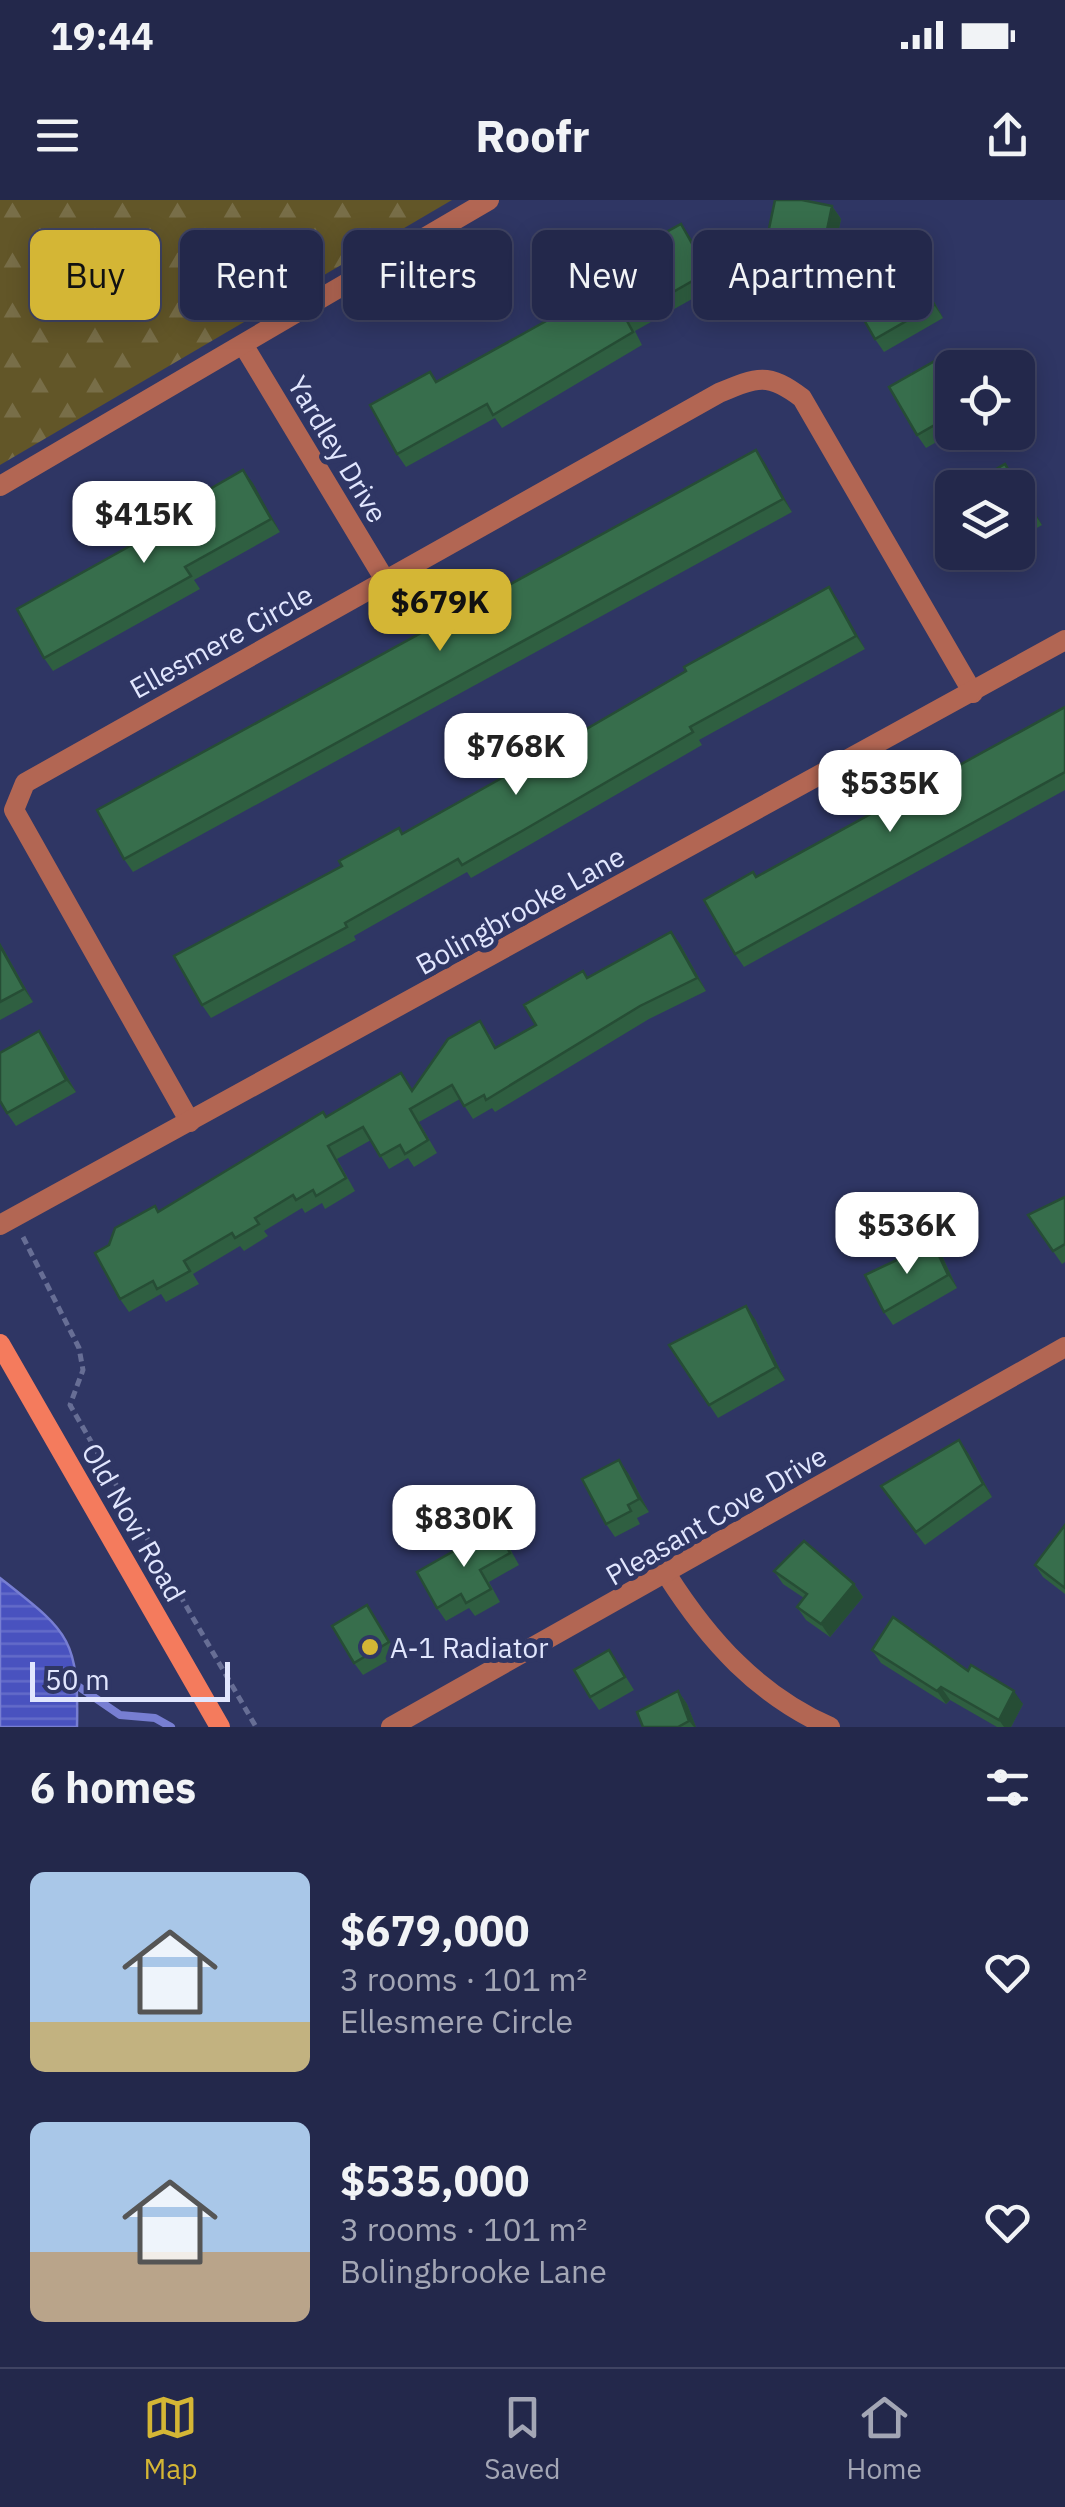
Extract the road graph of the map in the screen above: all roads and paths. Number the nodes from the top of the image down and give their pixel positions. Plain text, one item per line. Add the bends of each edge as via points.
1 (489, 200) edge
2 (244, 346) junction
3 (0, 486) edge
4 (385, 580) junction
5 (1065, 640) edge
6 (973, 693) junction
7 (190, 1122) junction
8 (5, 1222) edge
9 (0, 1344) edge
10 (1065, 1348) edge
11 (667, 1576) junction
12 (220, 1727) edge
13 (256, 1727) edge
14 (391, 1727) edge
15 (830, 1727) edge

1 - 2 street
2 - 3 street
2 - 4 street, Yardley Drive
4 - 6 street, Ellesmere Circle via 720,393 753,379 779,380 802,398
4 - 7 street, Ellesmere Circle via 25,783 14,810
5 - 6 street, Bolingbrooke Lane
6 - 7 street, Bolingbrooke Lane
7 - 8 street, Bolingbrooke Lane
8 - 13 path via 22,1236 79,1348 83,1370 70,1396 77,1419
9 - 12 street, Old Novi Road
10 - 11 street, Pleasant Cove Drive
11 - 14 street, Pleasant Cove Drive
11 - 15 street via 729,1660 797,1712

